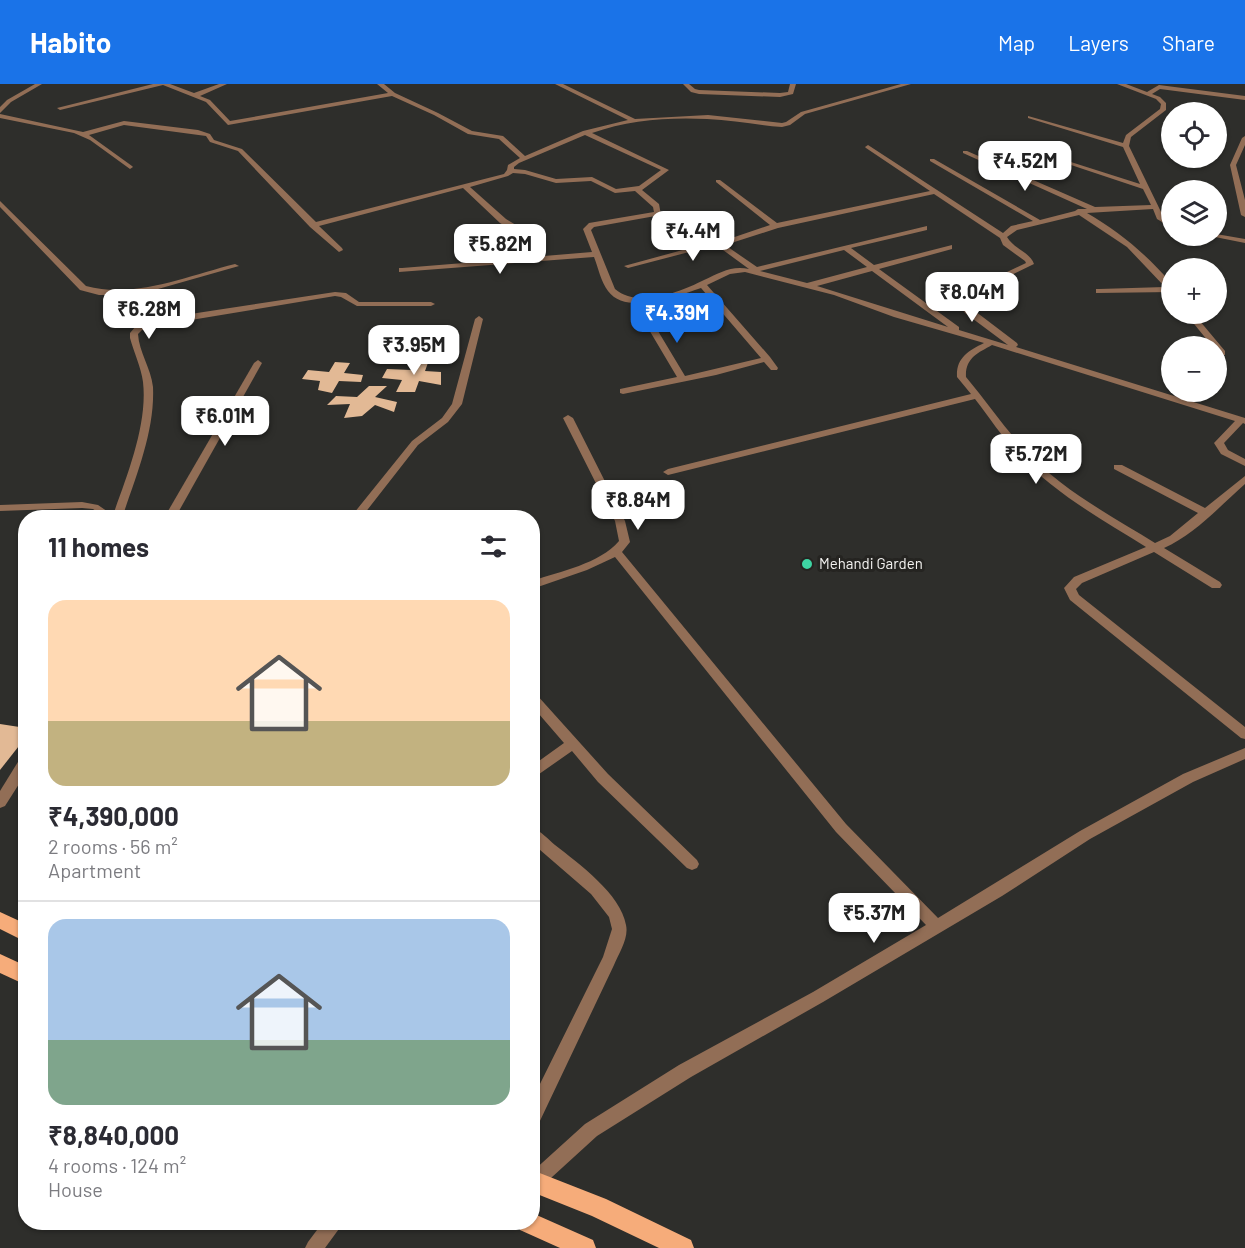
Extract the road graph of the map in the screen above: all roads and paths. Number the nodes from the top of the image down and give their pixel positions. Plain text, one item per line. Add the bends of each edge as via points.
1 (39, 84) edge
2 (163, 84) edge
3 (224, 84) edge
4 (380, 84) edge
5 (558, 84) edge
6 (686, 84) edge
7 (729, 84) edge
8 (793, 84) edge
9 (908, 84) edge
10 (1120, 84) edge
11 (729, 93) junction
12 (393, 94) junction
13 (1147, 94) junction
14 (196, 95) junction
15 (1245, 98) edge
16 (60, 108) dead end
17 (0, 111) edge
18 (0, 116) edge
19 (1030, 117) dead end
20 (635, 121) junction
21 (585, 132) junction
22 (84, 134) junction
23 (1245, 138) edge
24 (1126, 146) junction
25 (868, 147) dead end
26 (965, 152) dead end
27 (1050, 157) dead end
28 (525, 159) junction
29 (932, 160) dead end
30 (1233, 165) junction
31 (130, 167) dead end
32 (1245, 169) edge
33 (511, 171) junction
34 (717, 181) dead end
35 (465, 186) junction
36 (1144, 187) junction
37 (640, 188) junction
38 (936, 192) junction
39 (0, 203) edge
40 (1154, 207) junction
41 (1095, 209) junction
42 (1078, 212) junction
43 (1245, 215) edge
44 (1161, 218) edge
45 (1039, 222) junction
46 (314, 225) junction
47 (776, 226) junction
48 (924, 228) dead end
49 (1004, 237) junction
50 (1227, 238) edge
51 (1245, 241) edge
52 (719, 245) junction
53 (949, 247) dead end
54 (846, 248) junction
55 (339, 250) dead end
56 (597, 254) junction
57 (528, 260) junction
58 (235, 266) dead end
59 (628, 266) dead end
60 (873, 267) junction
61 (402, 270) dead end
62 (753, 271) junction
63 (1161, 278) edge
64 (702, 284) junction
65 (809, 285) junction
66 (1161, 290) edge
67 (1099, 291) dead end
68 (431, 304) dead end
69 (479, 319) dead end
70 (649, 323) dead end
71 (1199, 324) edge
72 (962, 334) junction
73 (1208, 336) edge
74 (992, 342) junction
75 (1022, 351) junction
76 (767, 359) junction
77 (258, 363) dead end
78 (774, 368) dead end
79 (683, 379) junction
80 (623, 391) dead end
81 (976, 396) junction
82 (568, 418) dead end
83 (1243, 420) edge
84 (1245, 463) edge
85 (1118, 467) dead end
86 (668, 472) dead end
87 (1245, 479) edge
88 (0, 508) edge
89 (100, 510) edge
90 (118, 510) edge
91 (174, 510) edge
92 (361, 510) edge
93 (1207, 513) junction
94 (1155, 548) junction
95 (616, 551) junction
96 (540, 582) edge
97 (1216, 585) dead end
98 (540, 706) edge
99 (1245, 734) edge
100 (573, 743) junction
101 (1245, 753) edge
102 (540, 768) edge
103 (18, 774) edge
104 (18, 787) edge
105 (3, 798) edge
106 (540, 841) edge
107 (692, 864) dead end
108 (0, 920) edge
109 (936, 926) junction
110 (18, 930) edge
111 (0, 963) edge
112 (18, 972) edge
113 (540, 1102) edge
114 (540, 1176) edge
115 (540, 1185) edge
116 (540, 1227) edge
117 (329, 1230) edge
118 (314, 1248) edge
119 (585, 1248) edge
120 (683, 1248) edge

1 - 17 street via 9,101
2 - 14 street
2 - 16 street
3 - 14 street
4 - 12 street
5 - 20 street
6 - 11 street via 699,92
7 - 11 street
8 - 11 street via 787,95
9 - 20 street via 803,113 782,125 697,117
10 - 13 street
12 - 14 street via 228,123 208,100
12 - 28 street via 470,133 501,137
13 - 15 street via 1159,87
13 - 24 street via 1165,106 1128,136
18 - 22 street
19 - 24 street
20 - 21 street
21 - 28 street
21 - 37 street via 664,168 664,172
22 - 31 street
22 - 46 street via 123,123 203,133 212,141 240,150
23 - 30 street
24 - 36 street
25 - 38 street
26 - 41 street
27 - 36 street
28 - 33 street via 510,166
29 - 45 street
30 - 32 street
30 - 43 street
33 - 35 street
33 - 37 street via 556,181 592,179 615,191
34 - 47 street
35 - 46 street
35 - 57 street via 503,221 528,236
36 - 40 street
37 - 56 street via 638,192 656,206 658,213 589,227
38 - 47 street
38 - 49 street
39 - 58 street via 83,288 94,293 119,294
40 - 41 street
40 - 44 street
41 - 42 street
42 - 45 street
42 - 63 street via 1120,236
45 - 49 street via 1009,231
46 - 55 street
47 - 52 street
48 - 54 street
49 - 75 street via 1030,264 968,294 963,305
50 - 51 street
52 - 59 street
52 - 62 street
53 - 60 street
54 - 60 street
54 - 62 street
56 - 57 street
56 - 64 street via 611,290 624,300 653,299
57 - 61 street
60 - 65 street
60 - 72 street
62 - 64 street via 729,271
62 - 65 street
64 - 76 street
65 - 72 street
66 - 67 street
68 - 90 street via 357,304 343,294 335,294 139,328 134,338 146,374 148,400 142,434
69 - 92 street via 452,414 415,443
70 - 79 street
71 - 73 street
72 - 74 street
74 - 75 street
74 - 81 street via 961,364 962,377
75 - 83 street
76 - 78 street
76 - 79 street
77 - 91 street
79 - 80 street
81 - 86 street
81 - 94 street via 1021,452 1050,479
82 - 95 street via 625,536 625,542
83 - 84 street via 1219,443 1224,452
85 - 93 street
87 - 93 street
88 - 89 lane via 82,504
93 - 94 street via 1174,539
94 - 97 street
94 - 99 street via 1078,580 1071,584 1070,593
95 - 96 street
95 - 109 street via 841,828
98 - 100 street
100 - 102 street
100 - 107 street via 603,778
101 - 109 street via 1188,778 1085,835
103 - 105 street
104 - 105 street
106 - 113 street via 600,893 620,924 609,960
108 - 110 main road
109 - 114 street via 685,1071 601,1125
111 - 112 main road
115 - 120 main road via 598,1207
116 - 119 main road
117 - 118 street

